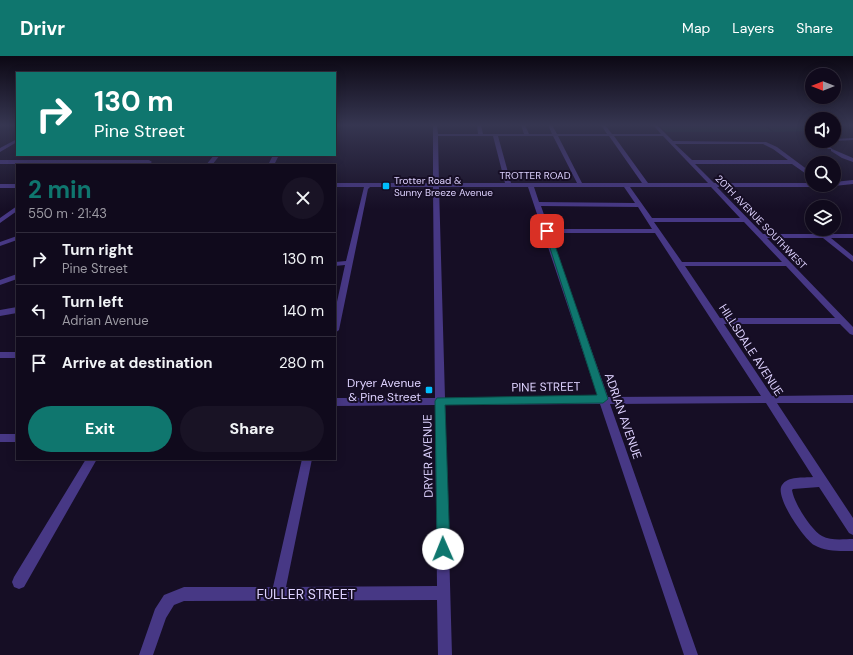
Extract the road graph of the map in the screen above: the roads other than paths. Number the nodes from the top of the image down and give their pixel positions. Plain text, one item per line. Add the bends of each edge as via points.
1 (435, 153) edge
2 (500, 153) edge
3 (564, 153) edge
4 (623, 153) edge
5 (682, 153) edge
6 (782, 153) edge
7 (840, 153) edge
8 (216, 156) edge
9 (853, 160) edge
10 (0, 162) edge
11 (149, 162) edge
12 (690, 162) junction
13 (793, 162) junction
14 (210, 164) edge
15 (805, 171) edge
16 (853, 182) edge
17 (841, 183) edge
18 (368, 184) junction
19 (435, 184) junction
20 (508, 184) junction
21 (530, 184) junction
22 (580, 184) junction
23 (626, 184) junction
24 (805, 184) edge
25 (336, 185) edge
26 (646, 185) junction
27 (712, 185) junction
28 (0, 186) edge
29 (16, 186) edge
30 (538, 204) junction
31 (640, 205) junction
32 (16, 209) edge
33 (651, 220) junction
34 (745, 220) junction
35 (0, 221) edge
36 (547, 231) junction
37 (657, 231) junction
38 (762, 236) junction
39 (805, 236) edge
40 (825, 236) edge
41 (841, 236) edge
42 (853, 236) edge
43 (16, 238) edge
44 (0, 244) edge
45 (853, 260) edge
46 (350, 263) junction
47 (336, 264) edge
48 (680, 264) junction
49 (788, 264) junction
50 (16, 276) edge
51 (0, 283) edge
52 (16, 310) edge
53 (0, 313) edge
54 (718, 321) junction
55 (843, 321) junction
56 (336, 326) edge
57 (853, 332) edge
58 (0, 355) edge
59 (16, 355) edge
60 (853, 398) edge
61 (603, 399) junction
62 (768, 399) junction
63 (440, 401) junction
64 (336, 402) edge
65 (0, 438) edge
66 (16, 438) edge
67 (91, 460) edge
68 (306, 460) edge
69 (822, 482) junction
70 (853, 530) edge
71 (853, 545) edge
72 (20, 582) dead end
73 (444, 593) junction
74 (278, 594) junction
75 (146, 655) edge
76 (445, 655) edge
77 (691, 655) edge

1 - 19 street, DRYER AVENUE
2 - 20 street
3 - 22 street
4 - 26 street
5 - 12 street, 20TH AVENUE SOUTHWEST
6 - 13 street
7 - 9 street
8 - 14 street
10 - 11 street
12 - 13 street
12 - 27 street, 20TH AVENUE SOUTHWEST
13 - 15 street
16 - 17 street
18 - 19 street, TROTTER ROAD
18 - 25 street, TROTTER ROAD
18 - 46 street
19 - 20 street, TROTTER ROAD
19 - 63 street, DRYER AVENUE
20 - 21 street, TROTTER ROAD
21 - 22 street, TROTTER ROAD
21 - 30 street, ADRIAN AVENUE
22 - 23 street, TROTTER ROAD
23 - 26 street, TROTTER ROAD
23 - 31 street, HILLSDALE AVENUE
24 - 27 street, TROTTER ROAD
26 - 27 street, TROTTER ROAD
27 - 34 street, 20TH AVENUE SOUTHWEST
28 - 29 street
30 - 31 street
30 - 36 street, ADRIAN AVENUE
31 - 33 street, HILLSDALE AVENUE
32 - 35 street
33 - 34 street
33 - 37 street, HILLSDALE AVENUE
34 - 38 street, 20TH AVENUE SOUTHWEST
36 - 37 street
36 - 61 street, ADRIAN AVENUE
37 - 48 street, HILLSDALE AVENUE
38 - 39 street
38 - 49 street, 20TH AVENUE SOUTHWEST
40 - 45 street
41 - 42 street
43 - 44 street
46 - 47 street
46 - 56 street
48 - 49 street
48 - 54 street, HILLSDALE AVENUE
49 - 55 street, 20TH AVENUE SOUTHWEST
50 - 51 street
52 - 53 street
54 - 55 street
54 - 62 street, HILLSDALE AVENUE
55 - 57 street, 20TH AVENUE SOUTHWEST
58 - 59 street
60 - 62 street, PINE STREET
61 - 62 street, PINE STREET
61 - 63 street, PINE STREET
61 - 77 street, ADRIAN AVENUE
62 - 69 street, HILLSDALE AVENUE
63 - 64 street, PINE STREET
63 - 73 street, DRYER AVENUE
65 - 66 street
67 - 72 street
68 - 74 street
69 - 70 street, HILLSDALE AVENUE
69 - 71 street via 791,484 786,488 786,496 807,532 816,540 830,546
73 - 74 street, FULLER STREET
73 - 76 street, DRYER AVENUE
74 - 75 street, FULLER STREET via 184,594 169,600 160,614

